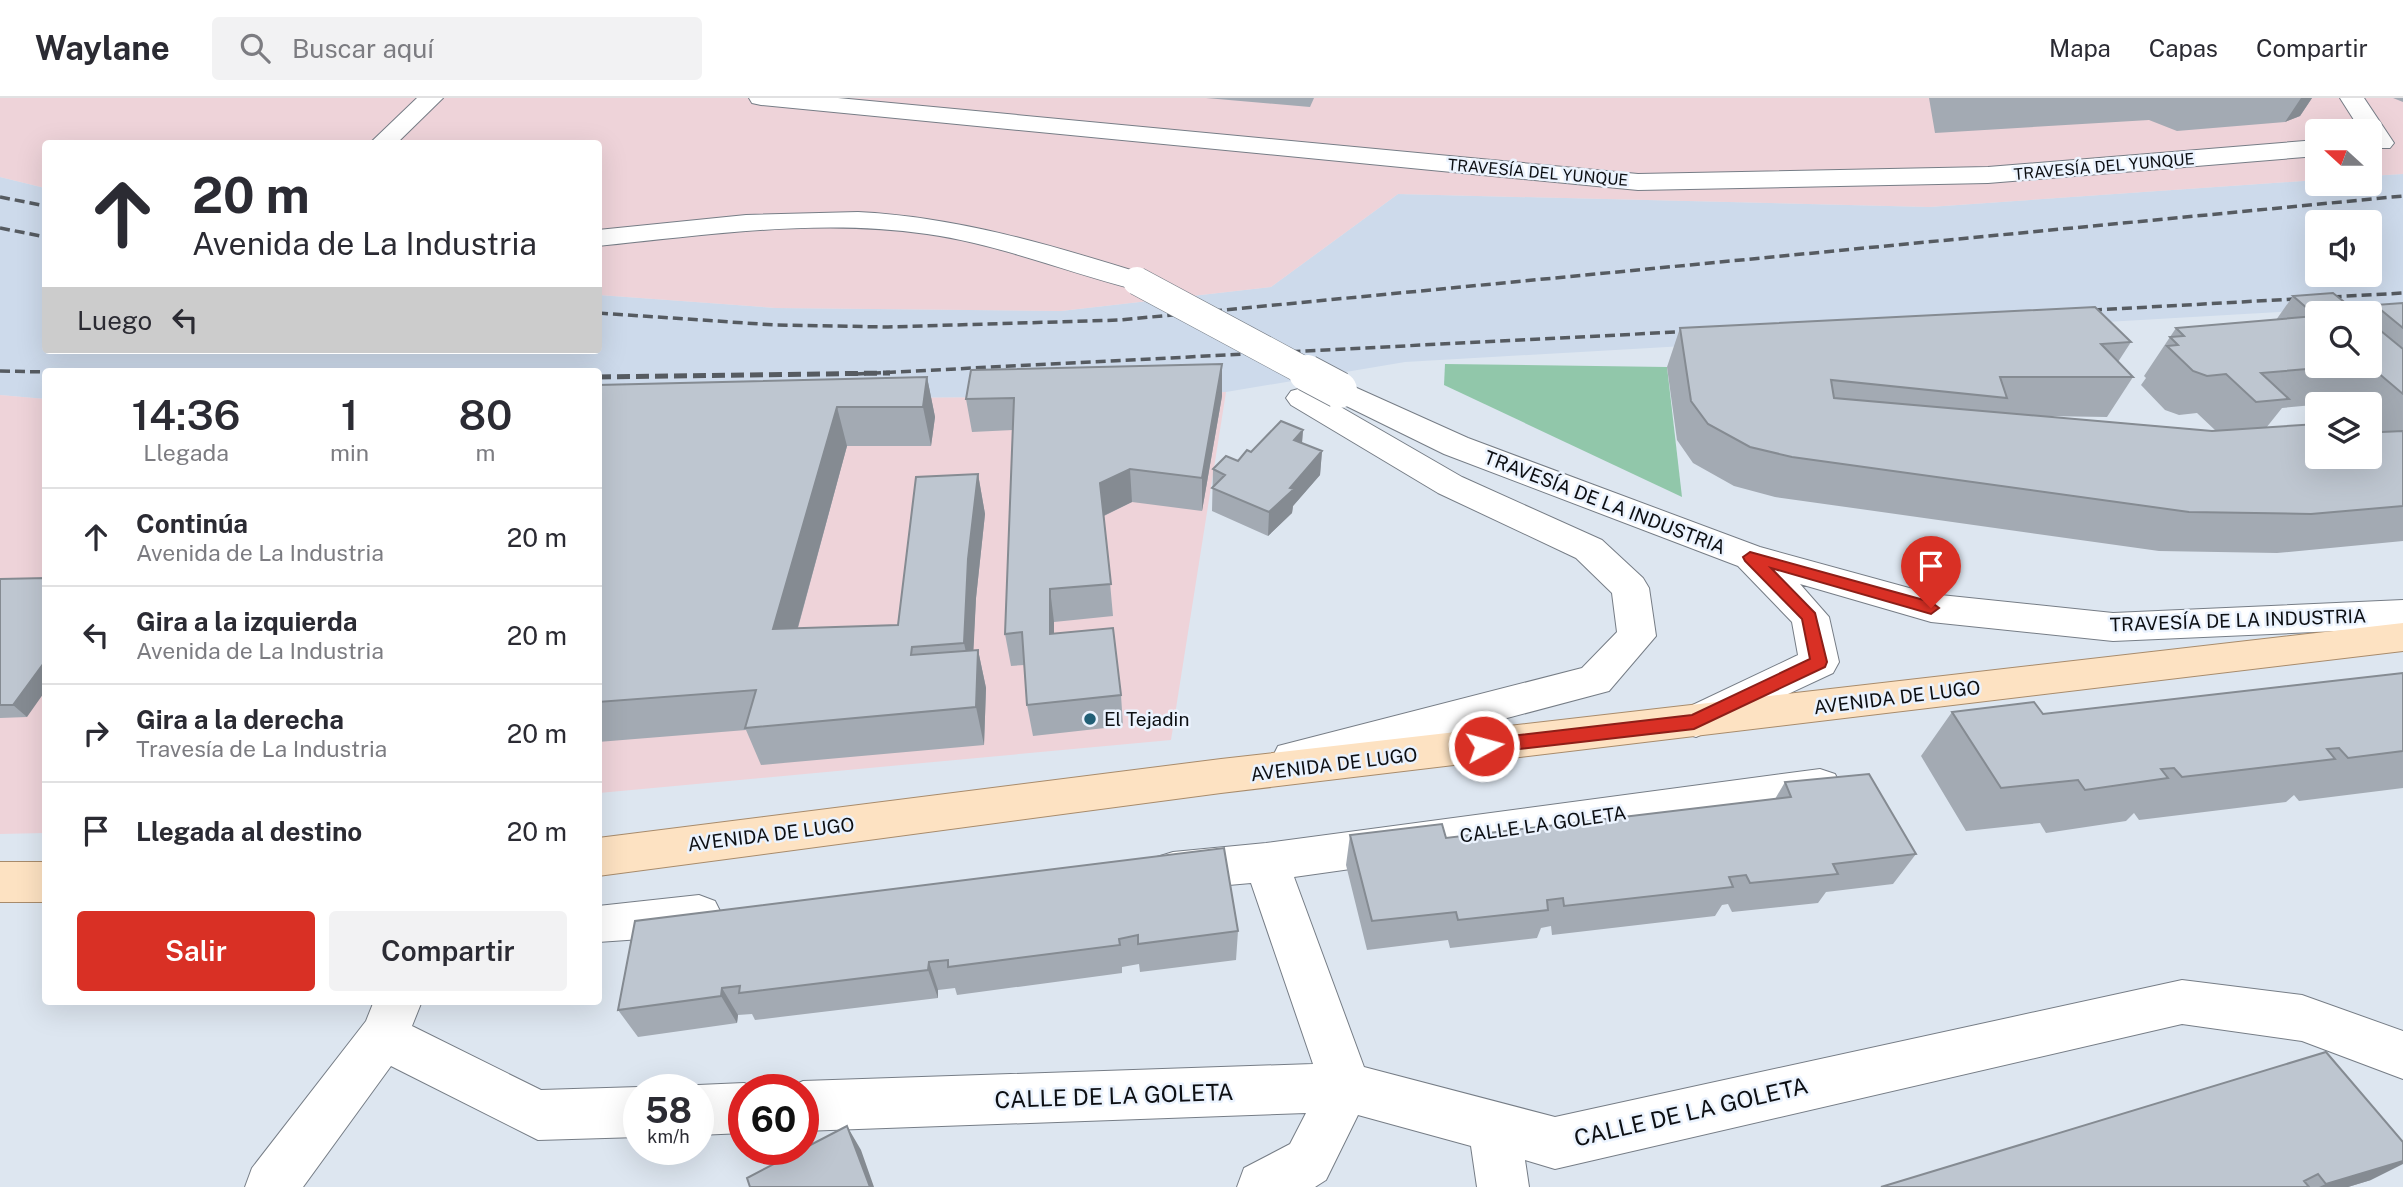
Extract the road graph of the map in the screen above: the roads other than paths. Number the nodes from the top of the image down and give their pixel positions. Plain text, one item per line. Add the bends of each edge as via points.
1 (431, 98) edge
2 (761, 98) edge
3 (2352, 98) edge
4 (385, 140) edge
5 (2385, 143) edge
6 (2305, 149) edge
7 (602, 237) edge
8 (1013, 243) junction
9 (1750, 557) junction
10 (2403, 614) edge
11 (2403, 637) edge
12 (1694, 722) junction
13 (1221, 776) junction
14 (1820, 786) edge
15 (602, 856) edge
16 (1266, 862) junction
17 (1128, 875) edge
18 (42, 881) edge
19 (0, 882) edge
20 (742, 911) edge
21 (604, 924) dead end
22 (391, 1019) edge
23 (2403, 1055) edge
24 (1346, 1087) junction
25 (819, 1105) edge
26 (623, 1112) edge
27 (1494, 1126) junction
28 (271, 1187) edge
29 (1263, 1187) edge
30 (1503, 1187) edge

1 - 4 street
2 - 6 street, TRAVESÍA DEL YUNQUE via 1638,181 1988,175
3 - 5 street
7 - 8 street, TRAVESÍA DE LA INDUSTRIA via 781,219 897,222
8 - 9 street, TRAVESÍA DE LA INDUSTRIA, bridge via 1137,281 1339,390 1456,446
8 - 13 street, TRAVESÍA DE LA INDUSTRIA via 1106,287 1450,485 1589,549 1630,588 1637,636 1595,680
9 - 10 street, TRAVESÍA DE LA INDUSTRIA via 1931,608 2113,627
9 - 12 street via 1810,617 1819,662
11 - 12 main road, AVENIDA DE LUGO
12 - 13 main road, AVENIDA DE LUGO
13 - 15 main road, AVENIDA DE LUGO
14 - 16 street, CALLE LA GOLETA
16 - 17 street, CALLE LA GOLETA
16 - 24 street
18 - 19 main road
20 - 21 street
22 - 26 street via 538,1115
22 - 28 street
23 - 27 street, CALLE DE LA GOLETA via 2302,1018 2182,1002 1555,1143
24 - 25 street, CALLE DE LA GOLETA
24 - 27 street, CALLE DE LA GOLETA
24 - 29 street via 1308,1162
27 - 30 street

